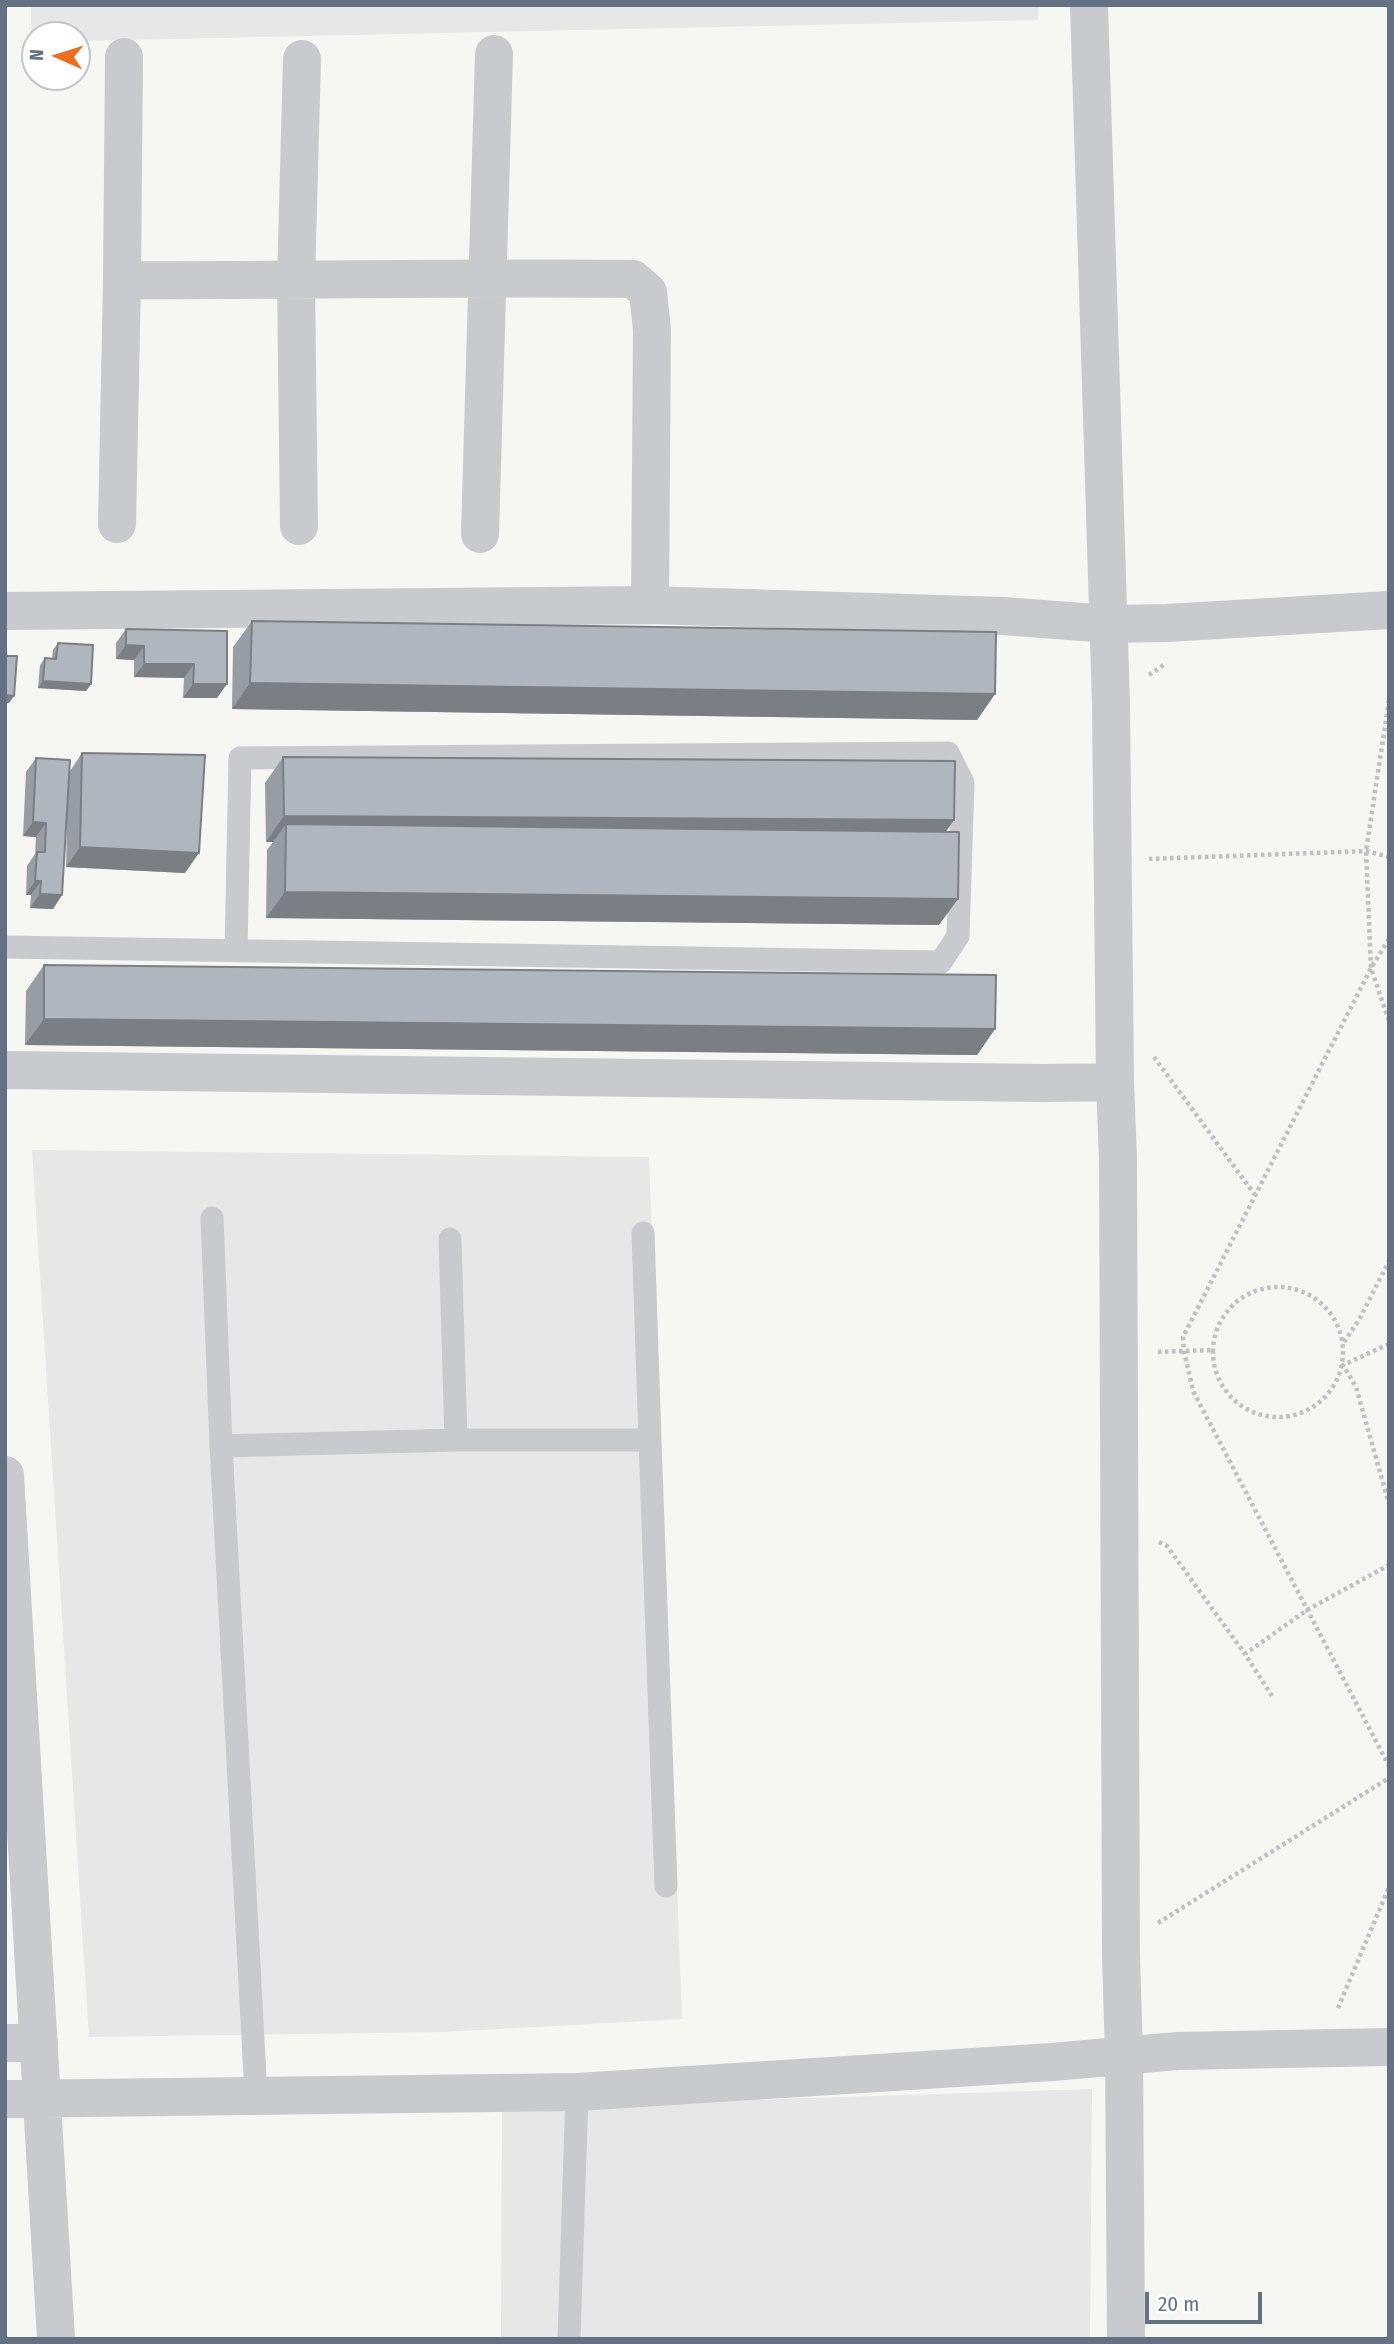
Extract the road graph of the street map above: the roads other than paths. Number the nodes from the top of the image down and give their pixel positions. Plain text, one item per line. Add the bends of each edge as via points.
1 (1088, 5) edge
2 (494, 54) dead end
3 (124, 57) dead end
4 (302, 59) dead end
5 (486, 278) junction
6 (122, 279) junction
7 (296, 281) junction
8 (117, 524) dead end
9 (299, 526) dead end
10 (480, 534) dead end
11 (650, 605) junction
12 (1389, 610) edge
13 (5, 611) edge
14 (1108, 624) junction
15 (5, 947) edge
16 (236, 950) junction
17 (5, 1070) edge
18 (1115, 1082) junction
19 (212, 1218) dead end
20 (643, 1233) dead end
21 (450, 1240) dead end
22 (456, 1440) junction
23 (650, 1440) junction
24 (220, 1446) junction
25 (5, 1475) edge
26 (666, 1886) dead end
27 (22, 2043) edge
28 (1389, 2047) edge
29 (1124, 2055) junction
30 (577, 2092) junction
31 (256, 2095) junction
32 (23, 2099) edge
33 (56, 2339) edge
34 (569, 2339) edge
35 (1126, 2339) edge

1 - 14 street
2 - 5 street
3 - 6 street
4 - 7 street
5 - 7 street
5 - 10 street
5 - 11 street via 633,279 648,292 652,330
6 - 7 street
6 - 8 street
7 - 9 street
11 - 13 street
11 - 14 street via 1003,616
12 - 14 street
14 - 18 street
15 - 16 lane
16 - 16 lane via 941,962 958,936 963,783 948,753 240,758
17 - 18 street
18 - 29 street
19 - 24 lane
20 - 23 lane
21 - 22 lane
22 - 23 lane
22 - 24 lane
23 - 26 lane
24 - 31 lane
25 - 27 street
27 - 32 street
28 - 29 street
29 - 30 street
29 - 35 street
30 - 31 street
30 - 34 lane
31 - 32 street
32 - 33 street

